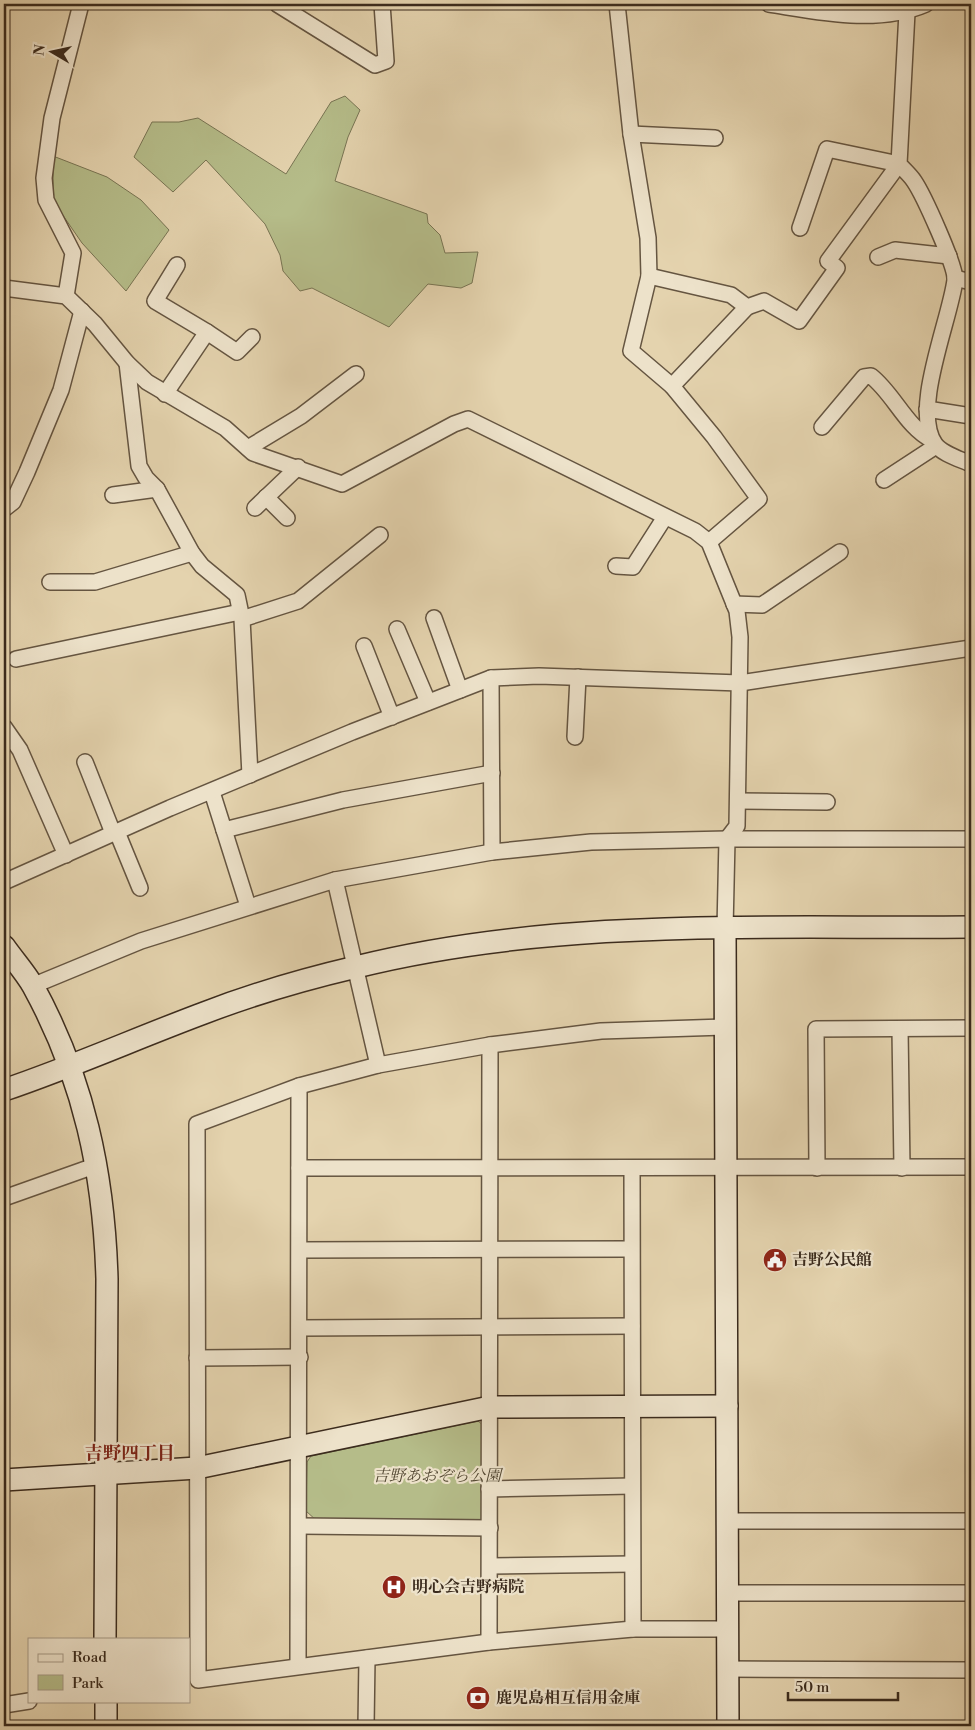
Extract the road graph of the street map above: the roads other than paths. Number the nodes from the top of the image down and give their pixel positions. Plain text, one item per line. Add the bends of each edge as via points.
1 (80, 4) edge
2 (277, 4) edge
3 (382, 4) edge
4 (616, 4) edge
5 (770, 4) edge
6 (926, 4) edge
7 (812, 7) edge
8 (872, 9) edge
9 (907, 12) junction
10 (631, 134) junction
11 (715, 138) dead end
12 (899, 164) junction
13 (800, 228) dead end
14 (878, 256) dead end
15 (949, 256) junction
16 (178, 265) dead end
17 (649, 276) junction
18 (955, 278) junction
19 (971, 282) edge
20 (4, 288) edge
21 (66, 296) junction
22 (747, 307) junction
23 (82, 311) junction
24 (207, 332) junction
25 (252, 337) dead end
26 (127, 363) junction
27 (356, 374) dead end
28 (672, 386) junction
29 (165, 394) junction
30 (928, 409) junction
31 (971, 416) edge
32 (822, 427) dead end
33 (934, 443) junction
34 (248, 448) junction
35 (971, 464) edge
36 (298, 467) junction
37 (884, 480) dead end
38 (157, 489) junction
39 (113, 495) dead end
40 (266, 497) junction
41 (255, 508) dead end
42 (4, 509) edge
43 (665, 517) junction
44 (288, 518) dead end
45 (380, 535) dead end
46 (709, 542) junction
47 (840, 552) dead end
48 (192, 553) junction
49 (616, 566) dead end
50 (50, 582) dead end
51 (734, 604) junction
52 (241, 615) junction
53 (434, 618) dead end
54 (396, 629) dead end
55 (364, 646) dead end
56 (971, 648) edge
57 (16, 659) dead end
58 (578, 677) junction
59 (491, 678) junction
60 (740, 682) junction
61 (460, 690) junction
62 (428, 702) junction
63 (392, 716) junction
64 (6, 734) edge
65 (575, 736) dead end
66 (85, 762) dead end
67 (492, 773) junction
68 (250, 775) junction
69 (212, 792) junction
70 (738, 801) junction
71 (827, 802) dead end
72 (224, 830) junction
73 (115, 832) junction
74 (727, 839) junction
75 (971, 839) edge
76 (492, 852) junction
77 (66, 854) junction
78 (335, 880) junction
79 (4, 882) edge
80 (140, 888) dead end
81 (248, 906) junction
82 (971, 927) edge
83 (725, 929) junction
84 (4, 946) edge
85 (357, 966) junction
86 (32, 986) junction
87 (724, 1027) junction
88 (971, 1028) edge
89 (900, 1029) junction
90 (490, 1045) junction
91 (378, 1065) junction
92 (70, 1066) junction
93 (299, 1086) junction
94 (4, 1090) edge
95 (97, 1165) junction
96 (490, 1167) junction
97 (971, 1167) edge
98 (300, 1168) junction
99 (632, 1168) junction
100 (727, 1168) junction
101 (817, 1168) junction
102 (902, 1168) junction
103 (4, 1198) edge
104 (631, 1249) junction
105 (300, 1250) junction
106 (490, 1250) junction
107 (490, 1326) junction
108 (632, 1326) junction
109 (300, 1328) junction
110 (300, 1357) junction
111 (197, 1358) junction
112 (726, 1406) junction
113 (490, 1407) junction
114 (632, 1407) junction
115 (300, 1448) junction
116 (197, 1468) junction
117 (105, 1475) junction
118 (4, 1480) edge
119 (632, 1486) junction
120 (490, 1488) junction
121 (727, 1521) junction
122 (971, 1521) edge
123 (300, 1526) junction
124 (490, 1528) junction
125 (632, 1564) junction
126 (490, 1566) junction
127 (727, 1593) junction
128 (971, 1593) edge
129 (633, 1629) junction
130 (727, 1629) junction
131 (105, 1638) edge
132 (489, 1642) junction
133 (367, 1658) junction
134 (298, 1666) junction
135 (727, 1669) junction
136 (971, 1670) edge
137 (28, 1701) edge
138 (106, 1702) edge
139 (4, 1704) edge
140 (106, 1726) edge
141 (366, 1726) edge
142 (728, 1726) edge

1 - 21 street via 52,118 44,178 46,200 73,253
2 - 3 street via 375,65 386,62
4 - 10 street
5 - 7 street
6 - 9 street
7 - 8 street via 859,16
8 - 9 street
9 - 12 street
10 - 11 street
10 - 17 street via 648,238
12 - 13 street via 828,149
12 - 15 street via 915,183
12 - 22 street via 828,261 837,268 799,321 764,301
14 - 15 street via 895,250
15 - 18 street
16 - 24 street via 156,301
17 - 22 street via 731,295
17 - 28 street via 630,351
18 - 19 street
18 - 30 street via 938,347
20 - 21 street
21 - 23 street
22 - 28 street
23 - 26 street
23 - 42 street via 61,390 13,502
24 - 25 street via 237,352
24 - 29 street
26 - 29 street
26 - 38 street via 139,466
27 - 34 street via 301,416
28 - 46 street via 759,499
29 - 34 street via 225,428
30 - 31 street
30 - 33 street via 927,429
32 - 33 street via 864,377 871,376 882,385 920,434
33 - 35 street
33 - 37 street
34 - 36 street via 275,462
36 - 40 street
36 - 43 street via 342,484 454,424 468,420
38 - 39 street
38 - 48 street
40 - 41 street
40 - 44 street
43 - 46 street via 695,531
43 - 49 street via 632,567
45 - 52 street via 298,601
46 - 51 street
47 - 51 street via 762,605
48 - 50 street via 95,582
48 - 52 street via 237,596
51 - 60 street via 740,637
52 - 57 street
52 - 68 street
53 - 61 street
54 - 62 street
55 - 63 street
56 - 60 street
58 - 59 street
58 - 60 street
58 - 65 street
59 - 61 street
59 - 67 street
60 - 70 street
61 - 62 street
62 - 63 street
63 - 68 street
64 - 77 street via 20,750
66 - 73 street
67 - 72 street via 343,800
67 - 76 street
68 - 69 street
69 - 72 street
69 - 73 street
70 - 71 street
70 - 74 street via 737,826
72 - 81 street
73 - 77 street
73 - 80 street
74 - 75 street
74 - 76 street via 591,842
74 - 83 street
76 - 78 street
77 - 79 street
78 - 81 street
78 - 85 street
81 - 86 street via 141,941
82 - 83 street
83 - 85 street via 592,932 498,940
83 - 87 street
84 - 86 street
85 - 91 street
85 - 92 street via 206,1012
86 - 92 street
87 - 90 street via 601,1031
87 - 100 street
88 - 89 street
89 - 101 street via 816,1029
89 - 102 street
90 - 91 street
90 - 96 street
91 - 93 street
92 - 94 street
92 - 95 street
93 - 98 street
93 - 111 street via 197,1124
95 - 103 street
95 - 117 street via 106,1238
96 - 98 street
96 - 99 street
96 - 106 street
97 - 102 street
98 - 105 street
99 - 100 street
99 - 104 street
100 - 101 street
100 - 112 street
101 - 102 street
104 - 106 street
104 - 108 street
105 - 106 street
105 - 109 street
106 - 107 street
107 - 108 street
107 - 109 street
107 - 113 street
108 - 114 street
109 - 110 street
110 - 111 street
110 - 115 street
111 - 116 street
112 - 114 street
112 - 121 street
113 - 114 street
113 - 115 street
113 - 120 street
114 - 119 street
115 - 116 street
115 - 123 street
116 - 117 street
116 - 134 street via 198,1680
117 - 118 street
117 - 131 street
119 - 120 street
119 - 125 street
120 - 124 street
121 - 122 street
121 - 127 street
123 - 124 street
123 - 134 street
124 - 126 street
125 - 126 street
125 - 129 street
126 - 132 street
127 - 128 street
127 - 130 street
129 - 130 street
129 - 132 street
130 - 135 street
132 - 133 street
133 - 134 street
133 - 141 street
135 - 136 street
135 - 142 street
137 - 139 street
138 - 140 street

